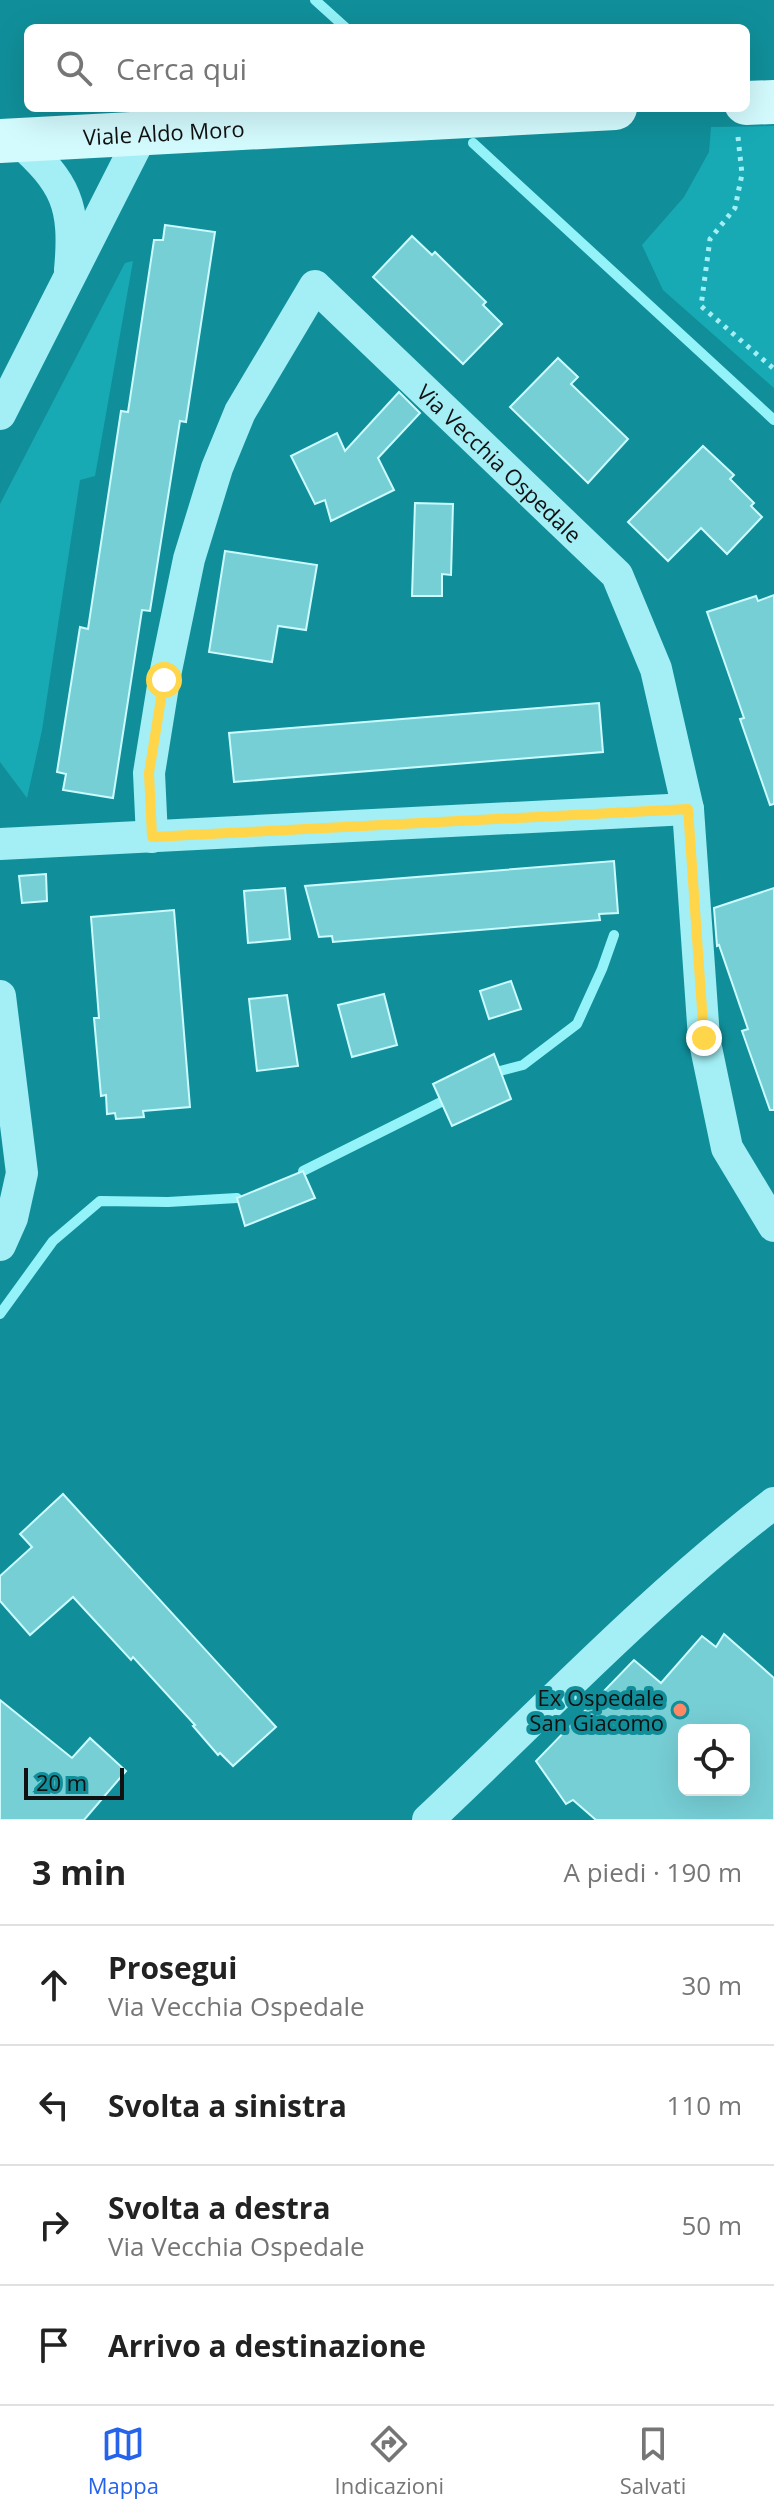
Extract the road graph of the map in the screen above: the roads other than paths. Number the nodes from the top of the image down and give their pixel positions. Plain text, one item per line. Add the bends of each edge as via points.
1 (774, 102) edge
2 (542, 112) edge
3 (742, 119) edge
4 (142, 134) junction
5 (9, 140) edge
6 (69, 278) junction
7 (0, 414) edge
8 (688, 809) junction
9 (152, 837) junction
10 (0, 844) edge
11 (0, 996) edge
12 (774, 1226) edge
13 (0, 1245) edge
14 (774, 1503) edge
15 (428, 1820) edge

1 - 3 main road
2 - 4 main road, Viale Aldo Moro
4 - 5 main road, Viale Aldo Moro
4 - 6 street
5 - 6 street via 42,161 66,197 72,238
6 - 7 street
8 - 9 street
8 - 9 street, Via Vecchia Ospedale via 656,669 617,575 315,286 240,412 189,559 149,773
8 - 12 street, Via Vecchia Ospedale via 704,1038 727,1148
9 - 10 street
11 - 13 street via 22,1173
14 - 15 street via 661,1597

